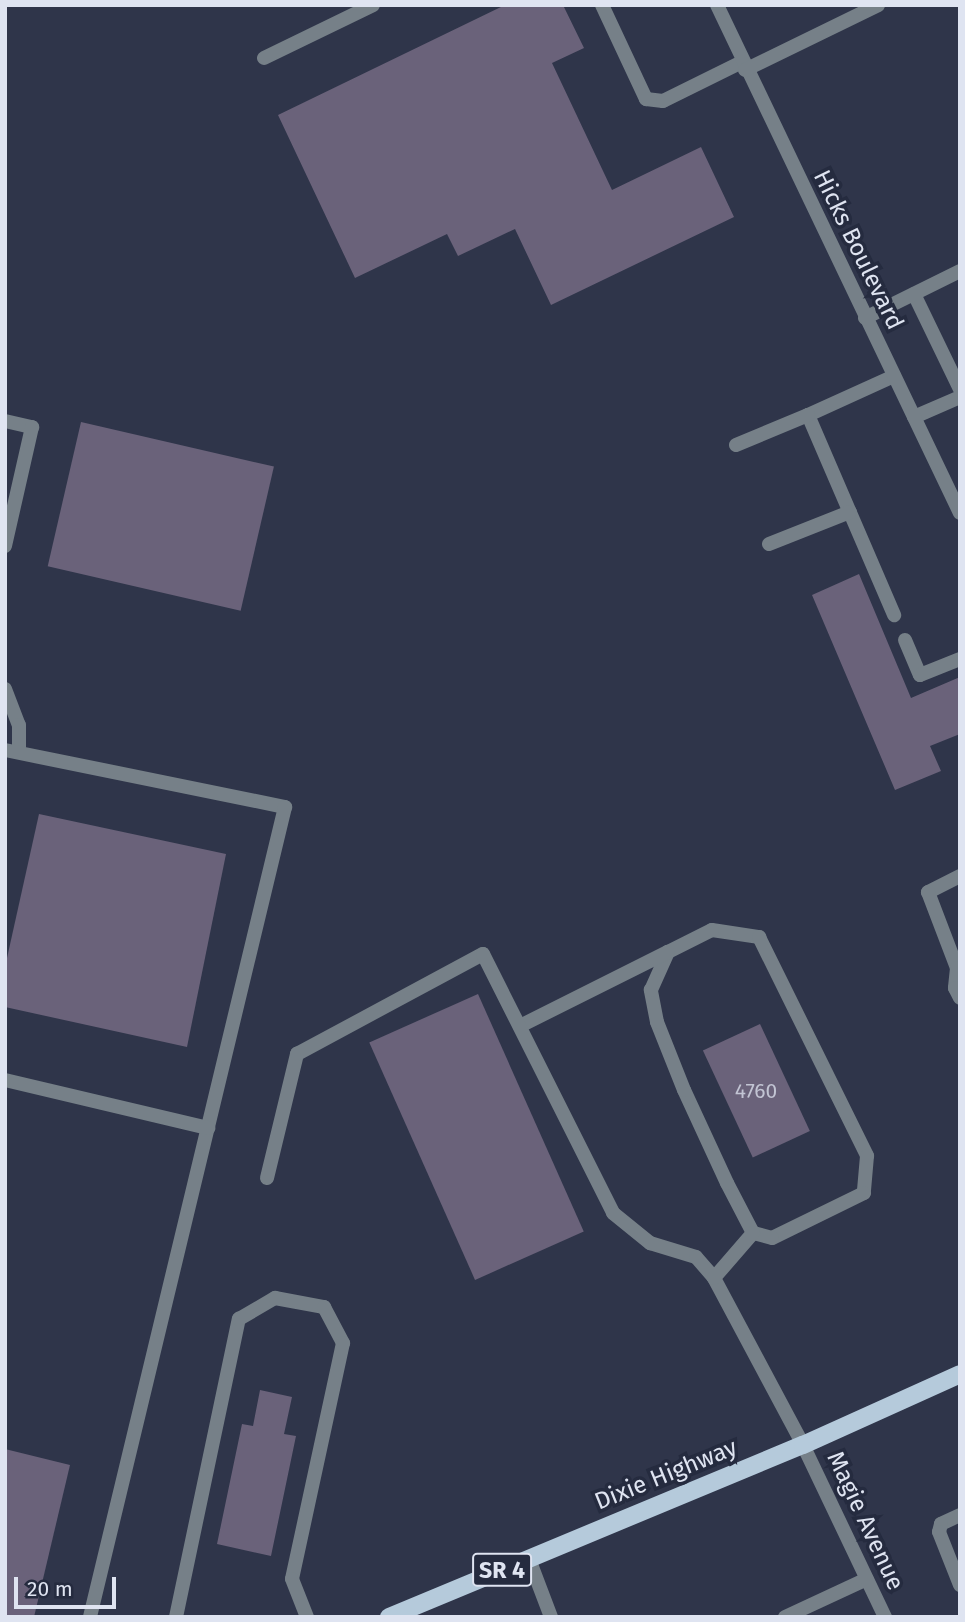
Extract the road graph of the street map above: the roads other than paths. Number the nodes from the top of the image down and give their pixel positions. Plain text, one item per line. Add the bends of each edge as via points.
1 (373, 5) edge
2 (602, 5) edge
3 (717, 5) edge
4 (878, 5) edge
5 (264, 58) dead end
6 (744, 66) junction
7 (960, 271) edge
8 (914, 294) junction
9 (865, 318) junction
10 (894, 376) junction
11 (960, 389) edge
12 (960, 397) edge
13 (808, 415) junction
14 (914, 417) junction
15 (5, 421) edge
16 (736, 445) dead end
17 (850, 512) junction
18 (960, 513) edge
19 (769, 544) dead end
20 (5, 545) edge
21 (894, 615) dead end
22 (905, 640) dead end
23 (960, 659) edge
24 (5, 690) edge
25 (12, 751) edge
26 (960, 876) edge
27 (668, 952) junction
28 (958, 968) edge
29 (958, 992) edge
30 (520, 1026) junction
31 (5, 1080) edge
32 (208, 1128) junction
33 (267, 1178) dead end
34 (753, 1233) junction
35 (714, 1278) junction
36 (960, 1374) edge
37 (803, 1445) junction
38 (960, 1515) edge
39 (529, 1559) junction
40 (867, 1579) junction
41 (960, 1585) edge
42 (90, 1617) edge
43 (176, 1617) edge
44 (307, 1617) edge
45 (389, 1617) edge
46 (551, 1617) edge
47 (785, 1617) edge
48 (885, 1617) edge

1 - 5 street
2 - 6 street via 646,99 663,101
3 - 6 street, Hicks Boulevard
4 - 6 street
6 - 9 street, Hicks Boulevard
7 - 8 street
8 - 9 street
8 - 11 street
9 - 10 street, Hicks Boulevard
10 - 13 street
10 - 14 street, Hicks Boulevard
12 - 14 street
13 - 16 street
13 - 17 street
14 - 18 street, Hicks Boulevard
15 - 20 street via 32,427
17 - 19 street
17 - 21 street
22 - 23 street via 920,675
24 - 25 street via 19,725
25 - 32 street via 285,807
26 - 28 street via 928,892
27 - 30 street
27 - 34 street via 651,990 657,1022 684,1090
27 - 34 street via 712,930 759,937 867,1156 864,1193 772,1238
28 - 29 street
30 - 33 street, Magie Avenue via 484,954 297,1054
30 - 35 street, Magie Avenue via 613,1213 650,1242 696,1257
31 - 32 street
32 - 42 street
34 - 35 street
35 - 37 street, Magie Avenue
36 - 37 main road, Dixie Highway / SR 4
37 - 39 main road, Dixie Highway / SR 4
37 - 40 street, Magie Avenue
38 - 41 street via 941,1524 939,1532
39 - 45 main road, Dixie Highway / SR 4
39 - 46 street
40 - 47 street
40 - 48 street, Magie Avenue
43 - 44 street via 239,1319 275,1298 324,1307 343,1343 292,1579

